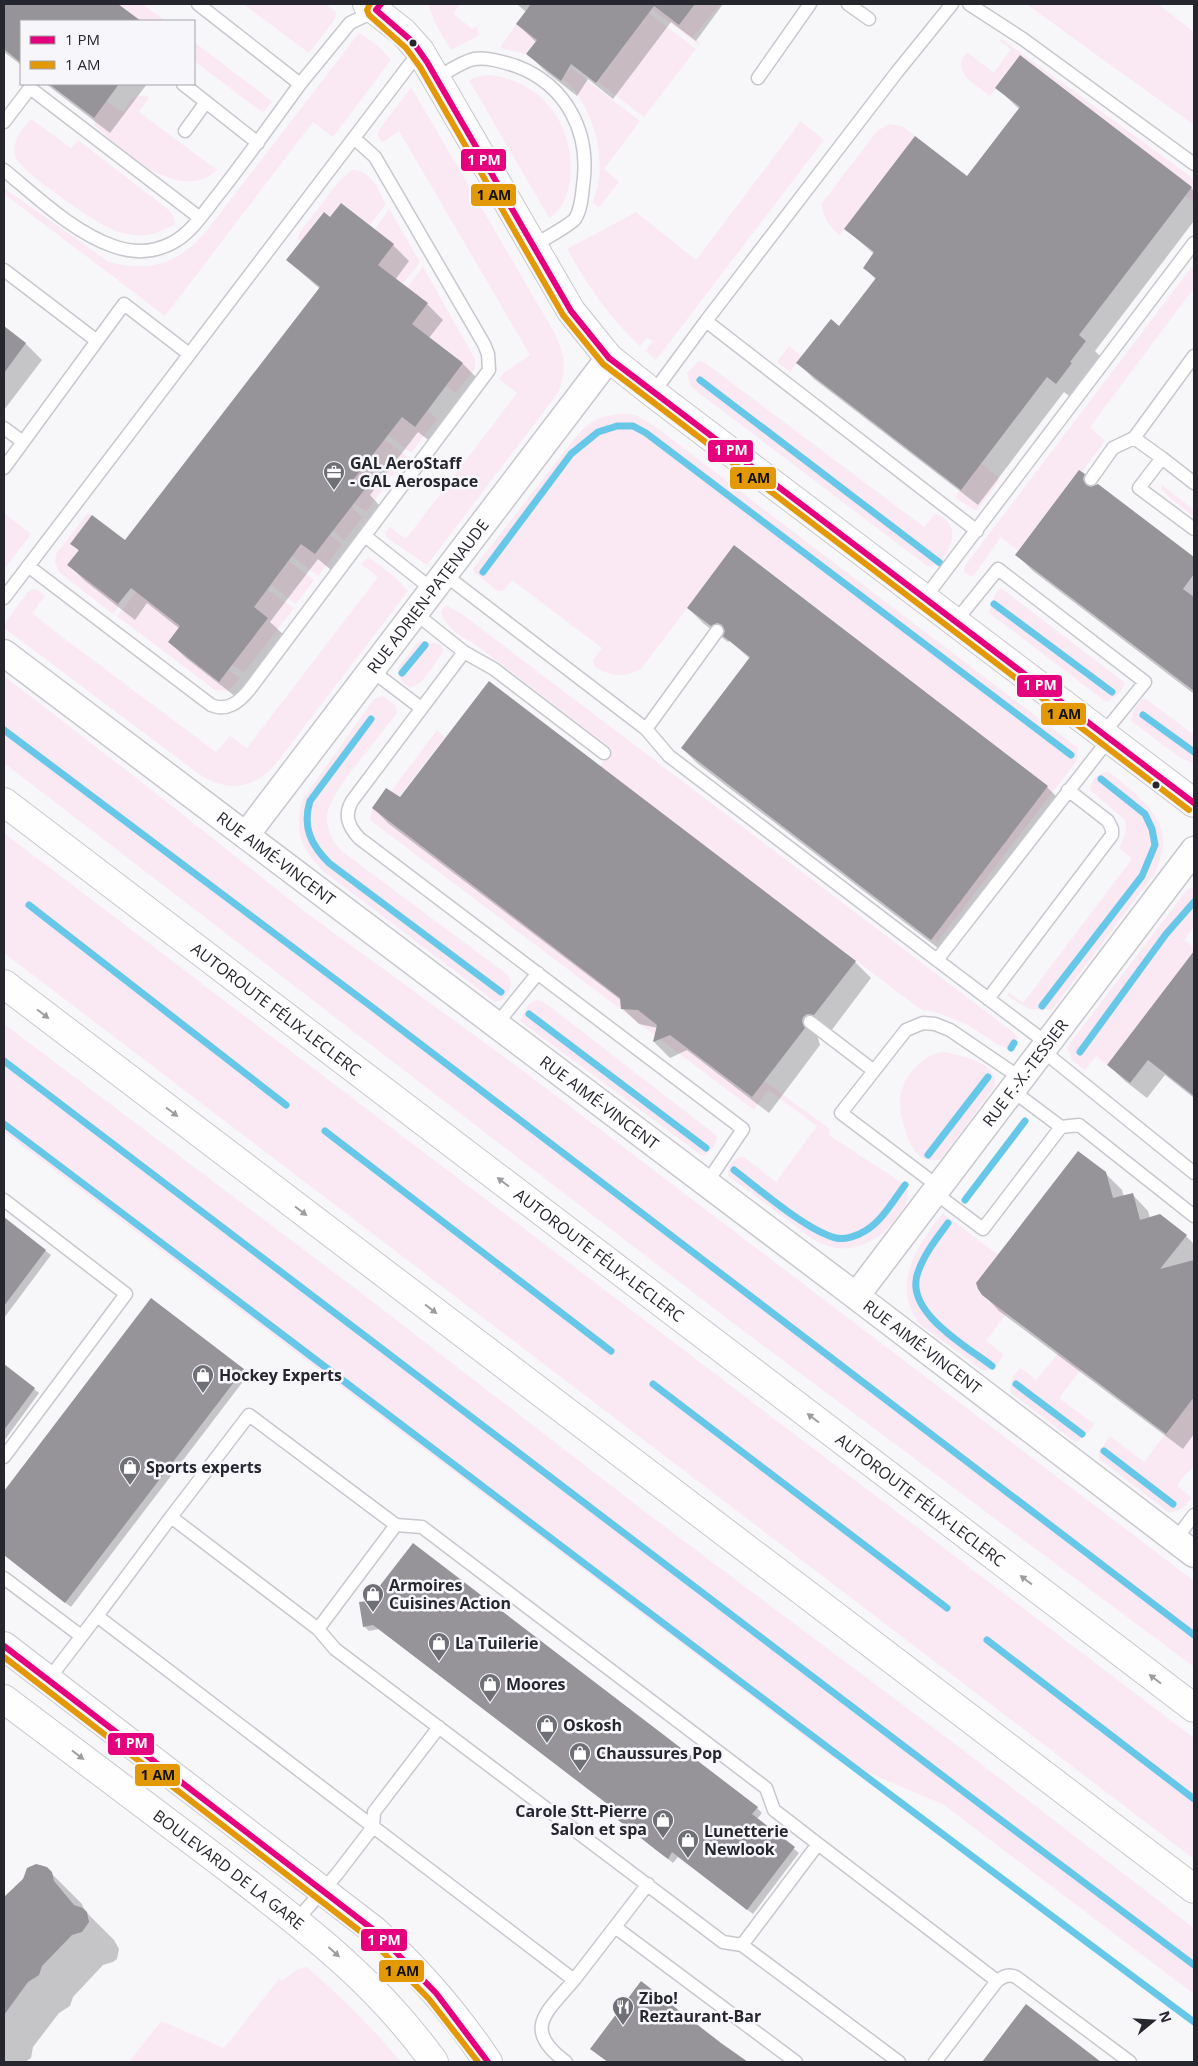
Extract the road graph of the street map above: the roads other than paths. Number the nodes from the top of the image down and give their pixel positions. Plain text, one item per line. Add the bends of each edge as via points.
1 (198, 4) edge
2 (810, 4) edge
3 (848, 4) edge
4 (952, 4) edge
5 (969, 4) edge
6 (375, 6) edge
7 (869, 19) dead end
8 (420, 51) junction
9 (437, 78) junction
10 (758, 78) dead end
11 (300, 84) junction
12 (184, 85) edge
13 (31, 86) edge
14 (206, 102) junction
15 (4, 122) edge
16 (185, 131) dead end
17 (354, 138) junction
18 (258, 142) junction
19 (1194, 164) edge
20 (4, 170) edge
21 (200, 218) junction
22 (1194, 243) edge
23 (533, 246) junction
24 (4, 270) edge
25 (706, 321) junction
26 (97, 341) junction
27 (189, 354) junction
28 (1194, 356) edge
29 (609, 358) junction
30 (653, 393) junction
31 (4, 428) edge
32 (1134, 438) junction
33 (23, 442) junction
34 (1162, 458) junction
35 (4, 468) edge
36 (1091, 479) dead end
37 (1194, 483) edge
38 (1194, 530) edge
39 (977, 531) junction
40 (365, 536) junction
41 (28, 566) junction
42 (439, 582) junction
43 (4, 598) edge
44 (924, 599) junction
45 (415, 613) junction
46 (955, 622) junction
47 (717, 631) dead end
48 (464, 652) junction
49 (4, 653) edge
50 (372, 670) junction
51 (421, 708) junction
52 (646, 729) junction
53 (1105, 737) junction
54 (604, 753) dead end
55 (1068, 790) junction
56 (4, 802) edge
57 (1194, 803) edge
58 (246, 835) junction
59 (1194, 850) edge
60 (937, 960) junction
61 (538, 973) junction
62 (4, 984) edge
63 (988, 999) junction
64 (810, 1022) dead end
65 (496, 1025) junction
66 (1046, 1047) junction
67 (874, 1071) junction
68 (1017, 1085) junction
69 (1061, 1127) junction
70 (1194, 1173) edge
71 (706, 1184) junction
72 (937, 1190) junction
73 (4, 1200) edge
74 (1194, 1216) edge
75 (856, 1296) junction
76 (4, 1457) edge
77 (1194, 1515) edge
78 (171, 1517) junction
79 (396, 1525) junction
80 (1185, 1547) edge
81 (4, 1578) edge
82 (96, 1616) junction
83 (318, 1629) junction
84 (81, 1636) junction
85 (4, 1646) edge
86 (48, 1680) junction
87 (4, 1699) edge
88 (1194, 1708) edge
89 (438, 1726) junction
90 (373, 1827) junction
91 (818, 1844) junction
92 (648, 1884) junction
93 (1194, 1889) edge
94 (323, 1890) junction
95 (296, 1921) junction
96 (614, 1927) junction
97 (742, 1945) junction
98 (574, 1980) junction
99 (997, 1981) junction
100 (434, 2062) edge
101 (488, 2062) edge
102 (566, 2062) edge
103 (796, 2062) edge
104 (899, 2062) edge
105 (935, 2062) edge
106 (1130, 2062) edge

1 - 11 lane
2 - 10 lane
3 - 7 lane
4 - 25 lane
5 - 19 lane via 1023,39
6 - 8 main road
6 - 11 lane via 350,23
8 - 9 main road
8 - 17 lane
9 - 23 main road
9 - 23 lane via 475,59 504,62 543,81 566,103 584,148 586,163 581,201 574,220
11 - 18 lane
12 - 14 lane
13 - 15 lane
13 - 21 lane
14 - 16 lane
14 - 18 lane
17 - 27 lane
17 - 40 lane via 375,157 484,344 489,362 486,376
18 - 21 lane
20 - 21 lane via 76,227 124,250 156,249 172,244
22 - 39 lane
23 - 29 main road via 571,311
24 - 26 lane
25 - 30 lane
25 - 39 lane
26 - 27 lane via 124,304
26 - 33 lane
27 - 41 lane
28 - 32 lane
29 - 30 main road
29 - 42 street, RUE ADRIEN-PATENAUDE
30 - 44 main road
31 - 33 lane
32 - 34 lane
32 - 36 lane via 1113,448
33 - 35 lane
34 - 37 lane
34 - 38 lane via 1139,488
39 - 44 lane
40 - 41 lane via 242,700 225,708 211,705
40 - 42 lane
41 - 43 lane
42 - 45 street, RUE ADRIEN-PATENAUDE
42 - 52 lane
44 - 46 main road
45 - 48 lane
45 - 50 street, RUE ADRIEN-PATENAUDE
46 - 53 main road
46 - 53 lane via 998,569 1145,682
47 - 52 lane
48 - 51 lane
48 - 54 lane via 494,670
49 - 58 street, RUE AIMÉ-VINCENT
50 - 51 lane
50 - 58 street, RUE ADRIEN-PATENAUDE
51 - 61 lane via 352,801 347,817 350,825 359,838
52 - 60 lane via 668,756
53 - 55 lane
53 - 57 main road
55 - 60 lane
55 - 63 lane via 1108,821 1112,835
88 -> 56 main road, AUTOROUTE FÉLIX-LECLERC
58 - 65 street, RUE AIMÉ-VINCENT
59 - 66 street, RUE F.-X.-TESSIER
60 - 63 lane
61 - 65 lane
61 - 71 lane via 743,1129
62 -> 93 main road
63 - 66 lane
64 - 67 lane
65 - 71 street, RUE AIMÉ-VINCENT
66 - 68 street, RUE F.-X.-TESSIER
66 - 70 lane
67 - 68 lane via 906,1030 923,1023 935,1024 950,1030
67 - 72 lane via 841,1113
68 - 69 lane
68 - 72 street, RUE F.-X.-TESSIER
69 - 72 lane via 983,1230
69 - 74 lane via 1079,1125
71 - 75 street, RUE AIMÉ-VINCENT
72 - 75 street, RUE F.-X.-TESSIER
73 - 76 lane via 126,1294
75 - 80 street, RUE AIMÉ-VINCENT
77 - 80 lane
78 - 79 lane via 250,1415
78 - 82 lane
78 - 83 lane
79 - 83 lane
79 - 91 lane via 422,1527 766,1788 774,1810
81 - 84 lane
82 - 84 lane
82 - 90 lane
83 - 89 lane via 335,1649
84 - 86 lane
85 - 86 main road
86 - 94 main road
87 -> 95 main road, BOULEVARD DE LA GARE
89 - 90 lane via 374,1812
89 - 92 lane
90 - 94 lane
90 - 98 lane
91 - 97 lane
91 - 99 lane
92 - 96 lane
92 - 97 lane via 723,1942
94 - 95 lane
94 - 101 main road via 375,1931 414,1968
95 -> 100 main road, BOULEVARD DE LA GARE via 375,1990
96 - 98 lane
96 - 103 lane
97 - 104 lane
98 - 102 lane via 546,2012 540,2027 542,2037 551,2050
99 - 105 lane
99 - 106 lane via 1004,1976 1016,1977

